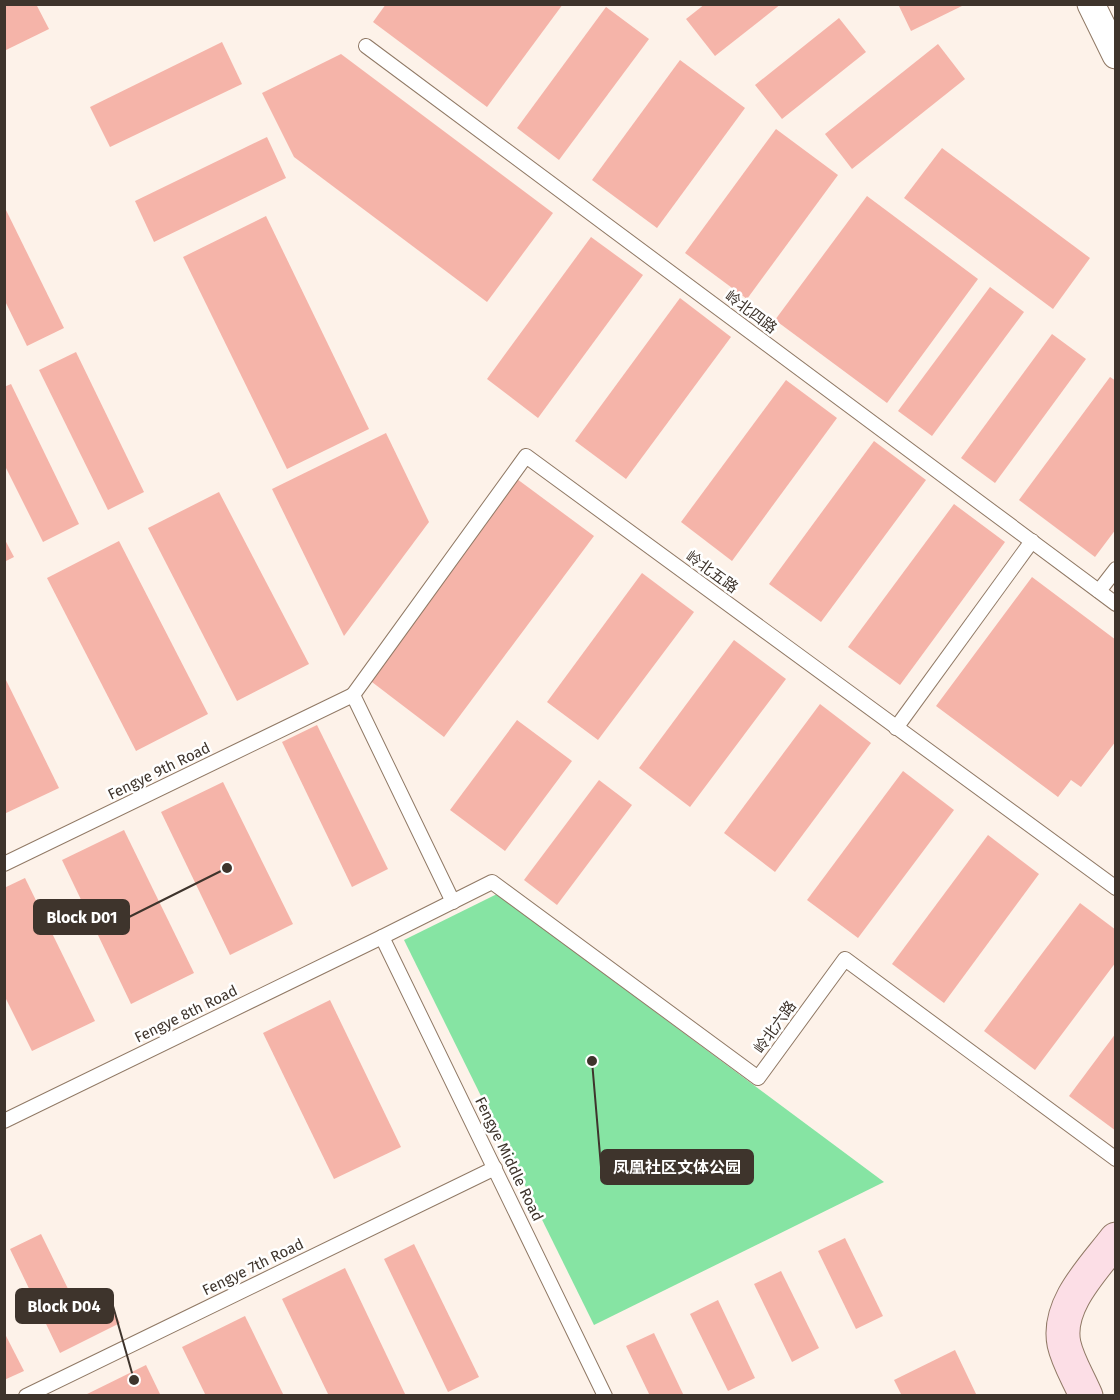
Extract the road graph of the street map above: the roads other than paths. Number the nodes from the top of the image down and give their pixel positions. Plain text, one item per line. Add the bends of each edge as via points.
1 (1091, 4) edge
2 (366, 46) dead end
3 (1116, 55) edge
4 (1032, 541) junction
5 (1116, 569) edge
6 (1099, 591) junction
7 (1116, 604) edge
8 (353, 695) junction
9 (896, 728) junction
10 (4, 864) edge
11 (1116, 888) edge
12 (453, 902) junction
13 (382, 938) junction
14 (4, 1121) edge
15 (1116, 1159) edge
16 (495, 1168) junction
17 (1116, 1239) edge
18 (26, 1395) edge
19 (605, 1395) edge
20 (1086, 1395) edge

1 - 3 street
2 - 4 lane, 岭北四路
4 - 6 lane, 岭北四路
4 - 9 lane
5 - 6 lane
6 - 7 lane, 岭北四路
8 - 9 lane, 岭北五路 via 526,456
8 - 10 lane, Fengye 9th Road
8 - 12 lane
9 - 11 lane, 岭北五路
12 - 13 lane, 岭北六路
12 - 15 lane, 岭北六路 via 492,882 758,1078 845,959
13 - 14 lane, Fengye 8th Road
13 - 16 lane, Fengye Middle Road
16 - 18 lane, Fengye 7th Road
16 - 19 lane, Fengye Middle Road
17 - 20 street via 1075,1293 1062,1328 1064,1345

